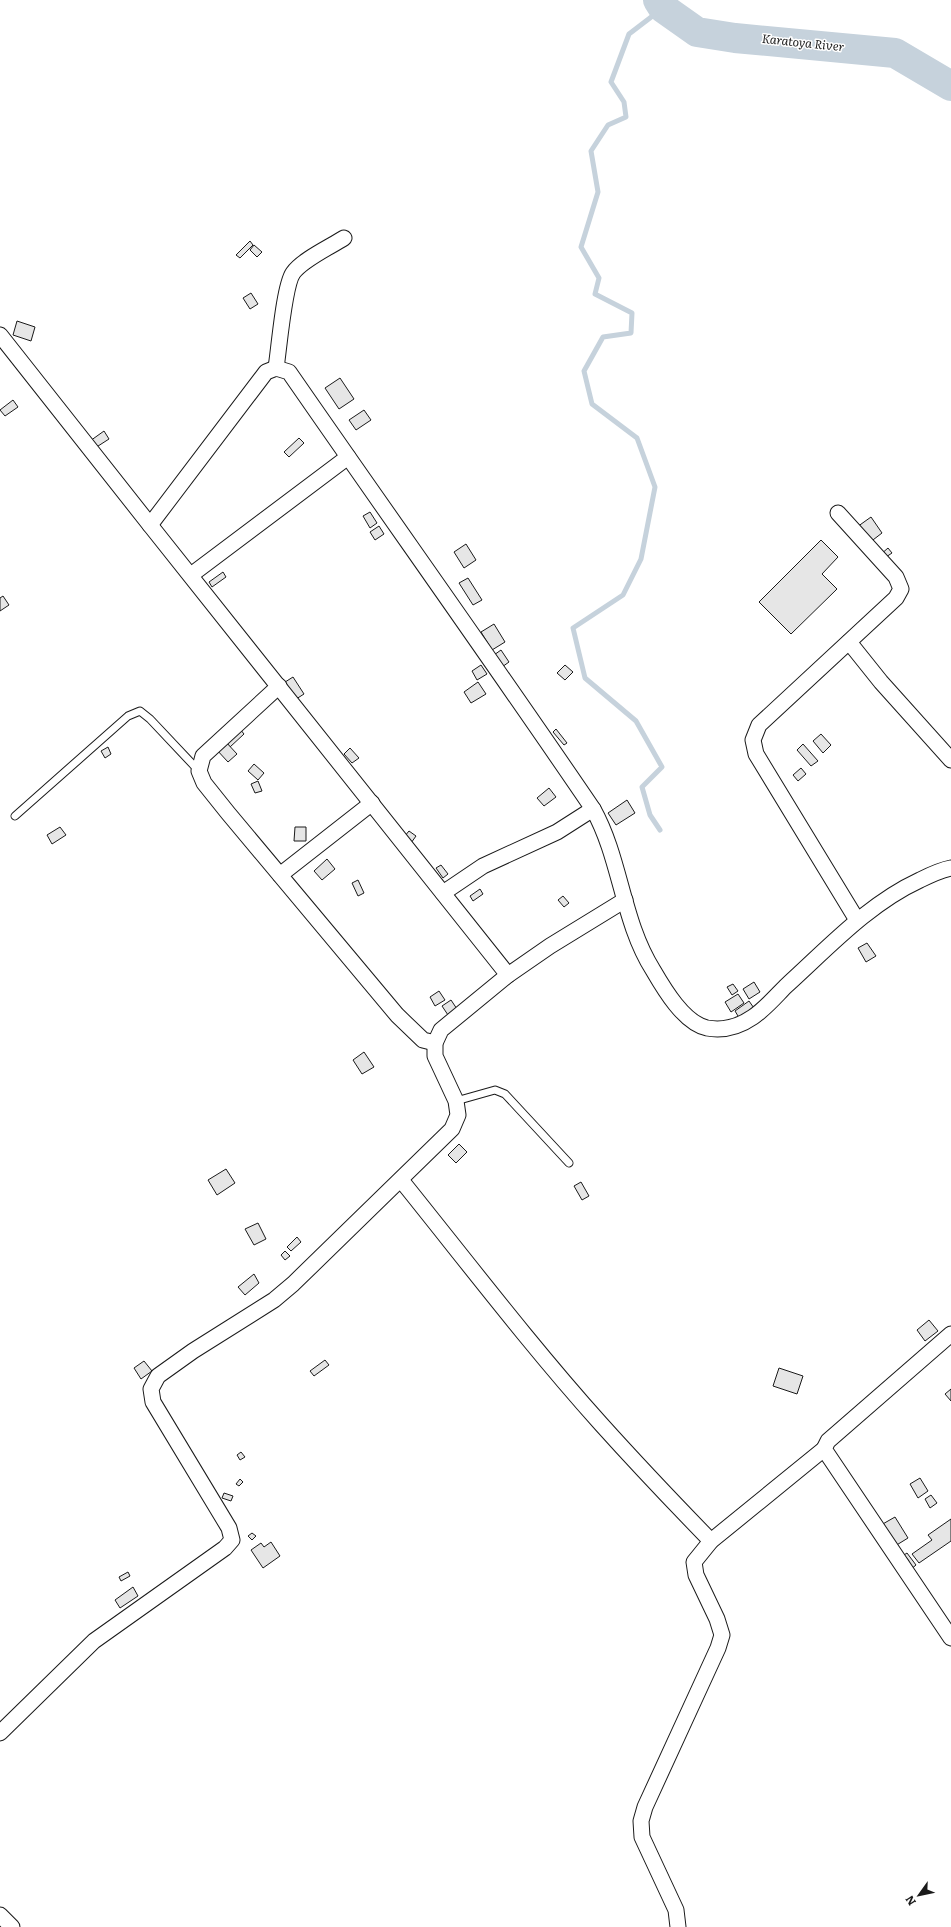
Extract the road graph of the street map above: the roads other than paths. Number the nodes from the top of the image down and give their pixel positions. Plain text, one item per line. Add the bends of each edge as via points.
1 (344, 238) dead end
2 (0, 335) edge
3 (276, 368) junction
4 (348, 457) junction
5 (838, 513) dead end
6 (150, 525) junction
7 (191, 575) junction
8 (849, 642) junction
9 (279, 686) junction
10 (951, 760) edge
11 (199, 771) junction
12 (372, 804) junction
13 (593, 809) junction
14 (15, 816) dead end
15 (951, 868) edge
16 (280, 875) junction
17 (443, 893) junction
18 (625, 900) junction
19 (857, 920) junction
20 (508, 975) junction
21 (435, 1043) junction
22 (456, 1101) junction
23 (568, 1163) dead end
24 (401, 1180) junction
25 (951, 1334) edge
26 (824, 1449) junction
27 (712, 1541) junction
28 (951, 1638) edge
29 (0, 1733) edge
30 (0, 1915) edge
31 (12, 1927) edge
32 (678, 1927) edge

1 - 3 street via 293,273 287,287
2 - 6 street
3 - 4 street via 289,372
3 - 6 street via 266,372
4 - 7 street
4 - 13 street
5 - 8 street via 896,577 901,589 896,598
6 - 7 street
7 - 9 street
8 - 10 street
8 - 19 street via 759,725 753,740 756,754
9 - 11 street via 203,756
9 - 12 street
11 - 14 lane via 140,711 128,716
11 - 16 street via 204,784
12 - 16 street
12 - 17 street
13 - 17 street via 557,832 483,866
13 - 18 street via 603,828
15 - 19 street via 910,884 881,901
16 - 21 street via 397,1014 423,1040
17 - 20 street
18 - 19 street via 652,969 670,997 689,1019 707,1028 732,1028 754,1017
18 - 20 street
20 - 21 street via 441,1030
21 - 22 street via 435,1056
22 - 23 lane via 495,1090 505,1094
22 - 24 street via 458,1115 452,1129
24 - 27 street via 600,1423
24 - 29 street via 274,1300 158,1376 151,1389 153,1402 229,1528 232,1540 225,1548 94,1641
25 - 26 street via 828,1441
26 - 27 street
26 - 28 street
27 - 32 street via 694,1562 696,1575 722,1635 641,1821 642,1837 676,1910
30 - 31 street

